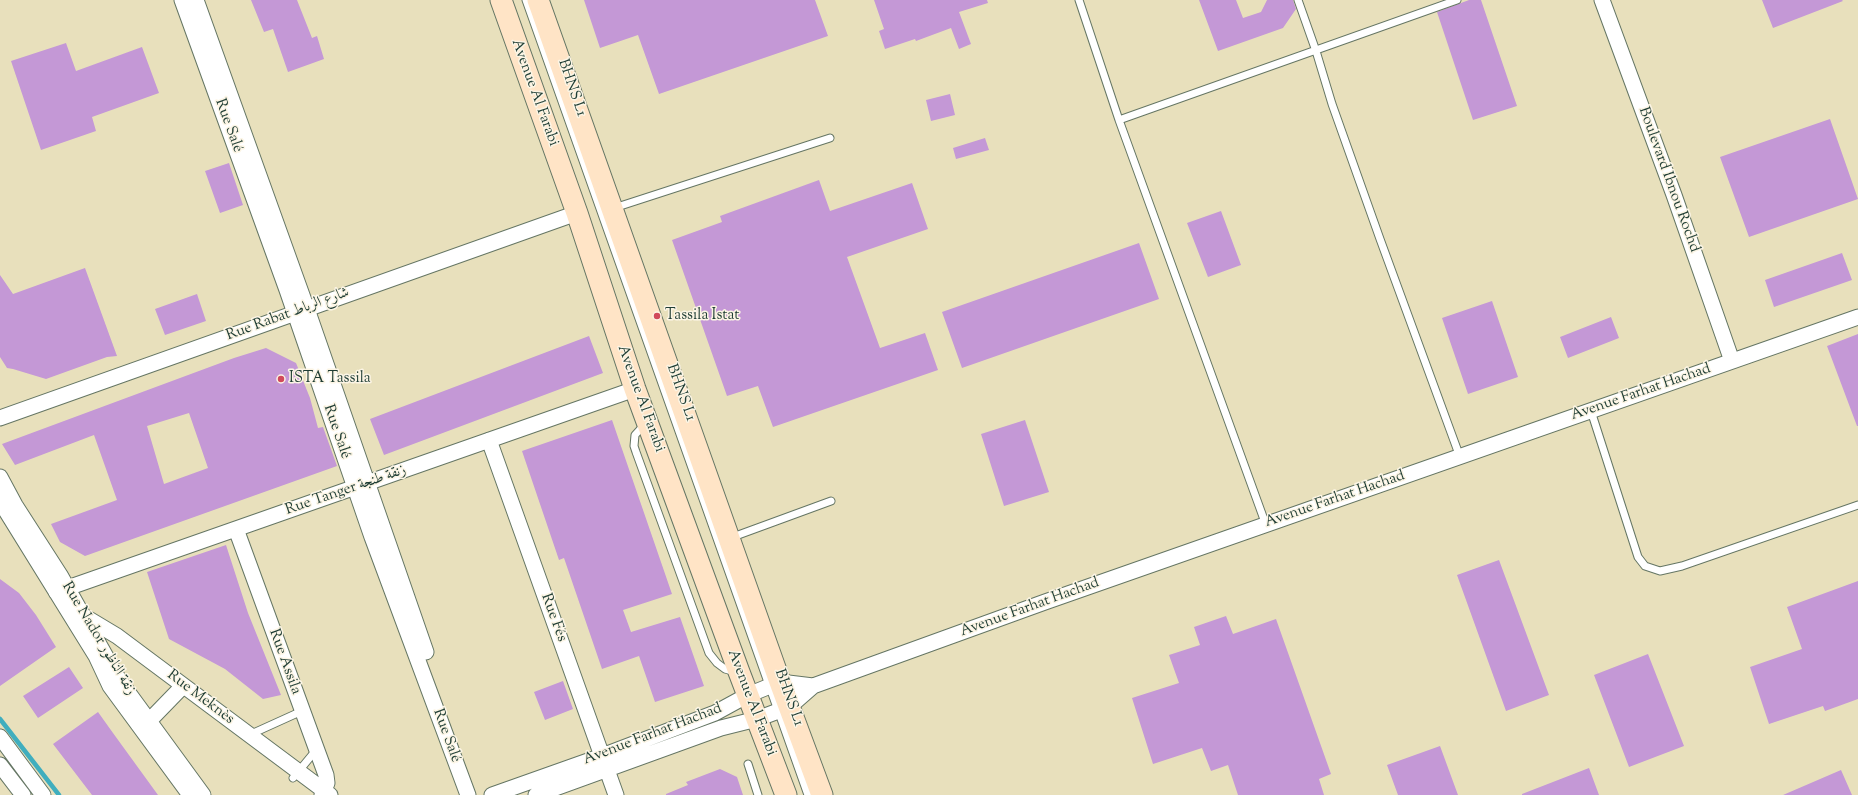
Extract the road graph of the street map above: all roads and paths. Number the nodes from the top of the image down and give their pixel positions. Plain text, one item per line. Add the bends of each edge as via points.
1 (182, 0) edge
2 (196, 0) edge
3 (501, 0) edge
4 (525, 0) edge
5 (538, 0) edge
6 (1079, 0) edge
7 (1298, 0) edge
8 (1457, 0) edge
9 (1602, 0) edge
10 (1316, 51) junction
11 (1119, 120) junction
12 (830, 138) dead end
13 (612, 208) junction
14 (577, 213) junction
15 (301, 311) junction
16 (1858, 317) edge
17 (1732, 361) junction
18 (635, 389) junction
19 (1591, 411) junction
20 (0, 418) edge
21 (489, 440) junction
22 (1460, 457) junction
23 (0, 477) edge
24 (361, 485) junction
25 (831, 501) dead end
26 (1858, 505) edge
27 (7, 512) edge
28 (1266, 525) junction
29 (236, 529) junction
30 (730, 538) junction
31 (62, 590) junction
32 (80, 621) junction
33 (92, 632) junction
34 (773, 686) junction
35 (813, 686) junction
36 (180, 689) junction
37 (748, 695) junction
38 (302, 711) junction
39 (775, 712) junction
40 (149, 721) junction
41 (249, 735) junction
42 (0, 737) edge
43 (317, 749) junction
44 (605, 763) junction
45 (748, 764) dead end
46 (0, 765) edge
47 (296, 775) junction
48 (323, 794) edge
49 (23, 795) edge
50 (43, 795) edge
51 (190, 795) edge
52 (203, 795) edge
53 (468, 795) edge
54 (476, 795) edge
55 (492, 795) edge
56 (536, 795) edge
57 (616, 795) edge
58 (758, 795) edge
59 (786, 795) edge
60 (804, 795) edge
61 (808, 795) edge
62 (822, 795) edge

1 - 15 street, Rue Salé
2 - 15 street, Rue Salé
3 - 14 street, Avenue Al Farabi
4 - 34 lane, BHNS L1
5 - 13 street, Avenue Al Farabi
6 - 11 lane
7 - 10 lane
8 - 10 lane
9 - 17 street, Boulevard Ibnou Rochd
10 - 11 lane
10 - 22 lane via 1332,104
11 - 28 lane
12 - 13 lane
13 - 30 street, Avenue Al Farabi
14 - 15 street, Rue Rabat شارع الرباط
14 - 18 street, Avenue Al Farabi
15 - 20 street, Rue Rabat شارع الرباط
15 - 24 street, Rue Salé
16 - 17 street, Avenue Farhat Hachad
17 - 19 street, Avenue Farhat Hachad
18 - 21 street, Rue Tanger زنقة طنجة
18 - 37 street, Avenue Al Farabi
19 - 22 street, Avenue Farhat Hachad
19 - 26 lane via 1638,557 1645,566 1660,571 1682,566
21 - 24 street, Rue Tanger زنقة طنجة
21 - 44 street, Rue Fés
22 - 28 street, Avenue Farhat Hachad
23 - 27 street, Rue Nador زنقة الناظور
24 - 29 street, Rue Tanger زنقة طنجة
24 - 53 street, Rue Salé
24 - 54 street, Rue Salé
25 - 30 lane
27 - 31 street, Rue Nador زنقة الناظور
28 - 35 street, Avenue Farhat Hachad
29 - 31 street, Rue Tanger زنقة طنجة
29 - 38 street, Rue Assila
30 - 34 street, Avenue Al Farabi
31 - 32 street, Rue Nador زنقة الناظور
31 - 32 street, Rue Nador زنقة الناظور via 66,608
32 - 33 street, Rue Meknès
32 - 36 street, Rue Meknès via 117,636
32 - 51 street, Rue Nador زنقة الناظور via 110,686
33 - 36 street, Rue Meknès via 105,638
33 - 40 street, Rue Nador زنقة الناظور via 119,680
34 - 35 street, Avenue Farhat Hachad
34 - 37 street, Avenue Farhat Hachad
34 - 39 street, Avenue Al Farabi
35 - 39 street, Avenue Farhat Hachad
36 - 40 street
36 - 41 street, Rue Meknès
36 - 47 street, Rue Meknès
37 - 39 street, Avenue Al Farabi
37 - 44 street, Avenue Farhat Hachad via 715,713
38 - 41 lane
38 - 43 street, Rue Assila
39 - 44 street, Avenue Farhat Hachad
39 - 59 street, Avenue Al Farabi
39 - 60 lane, BHNS L1
39 - 61 lane, BHNS L1
39 - 62 street, Avenue Al Farabi
40 - 52 street, Rue Nador زنقة الناظور
41 - 47 street, Rue Meknès
42 - 50 street
43 - 47 lane
43 - 48 street, Rue Assila via 326,774
44 - 55 street, Avenue Farhat Hachad
44 - 56 street, Avenue Farhat Hachad
44 - 57 street, Rue Fés
45 - 58 lane
46 - 49 street
47 - 48 street, Rue Meknès

